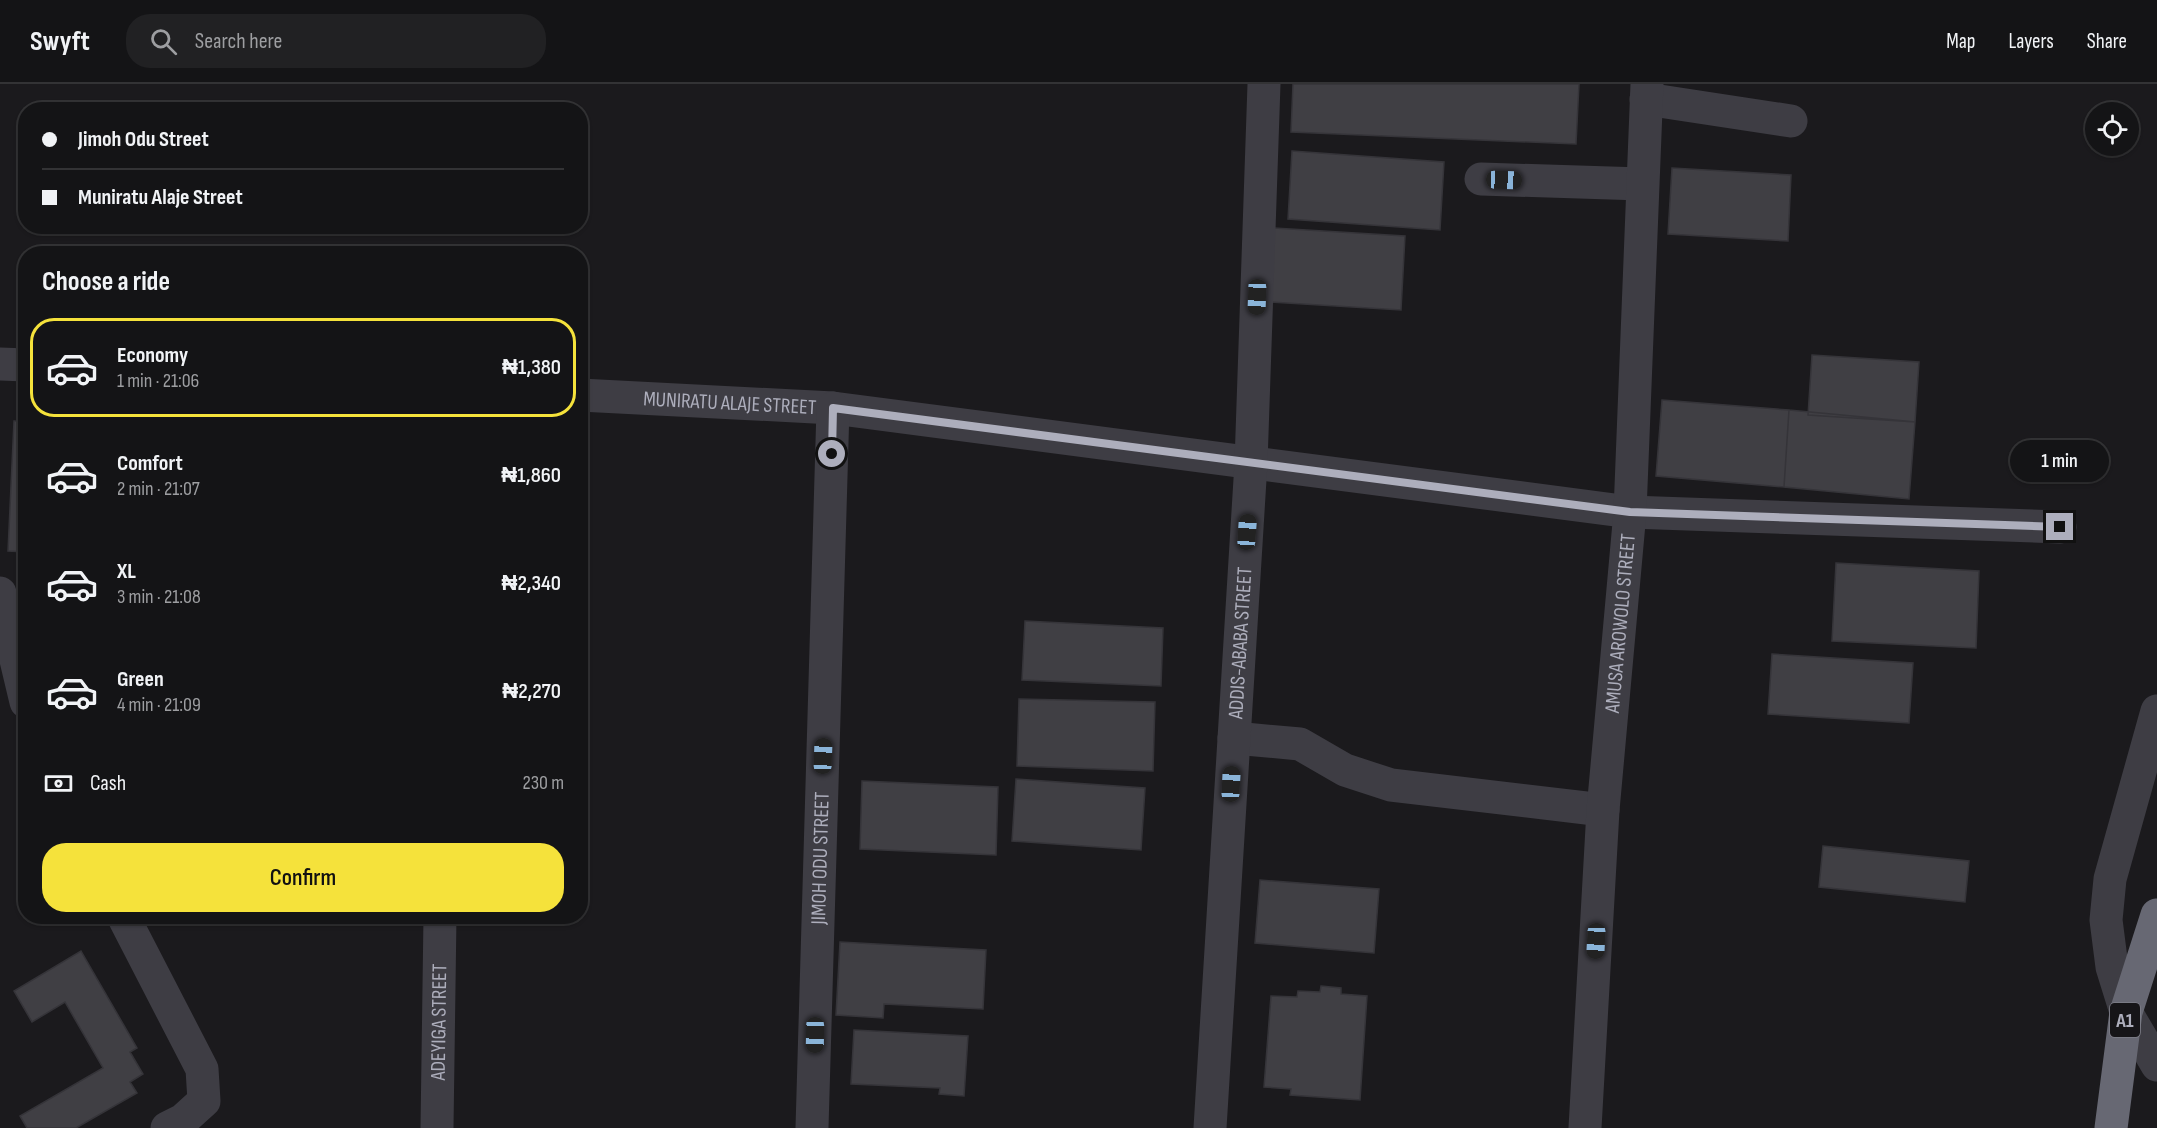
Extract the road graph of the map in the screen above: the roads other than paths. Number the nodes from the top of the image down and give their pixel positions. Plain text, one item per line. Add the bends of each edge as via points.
1 (1264, 84) edge
2 (1646, 92) edge
3 (1791, 121) dead end
4 (1481, 179) dead end
5 (1642, 184) junction
6 (0, 364) edge
7 (18, 365) edge
8 (588, 395) edge
9 (833, 408) junction
10 (1251, 463) junction
11 (1630, 512) junction
12 (2060, 527) dead end
13 (0, 593) edge
14 (18, 668) edge
15 (2157, 711) edge
16 (1234, 738) junction
17 (1603, 810) junction
18 (2157, 915) edge
19 (127, 924) edge
20 (440, 924) edge
21 (2126, 1012) junction
22 (2157, 1065) edge
23 (167, 1128) edge
24 (437, 1128) edge
25 (812, 1128) edge
26 (1210, 1128) edge
27 (1585, 1128) edge
28 (2110, 1128) edge

1 - 10 street, ADDIS-ABABA STREET
2 - 3 street
2 - 5 street, AMUSA AROWOLO STREET
4 - 5 street
5 - 11 street, AMUSA AROWOLO STREET
6 - 7 street
8 - 9 street, MUNIRATU ALAJE STREET
9 - 10 street, MUNIRATU ALAJE STREET
9 - 25 street, JIMOH ODU STREET
10 - 11 street, MUNIRATU ALAJE STREET
10 - 16 street, ADDIS-ABABA STREET
11 - 12 street, MUNIRATU ALAJE STREET
11 - 17 street, AMUSA AROWOLO STREET
13 - 14 street
15 - 21 street via 2110,879 2106,920 2112,967
16 - 17 street via 1300,744 1345,770 1390,785
16 - 26 street, ADDIS-ABABA STREET
17 - 27 street, AMUSA AROWOLO STREET
18 - 21 highway, A1
19 - 23 street via 202,1069 204,1101
20 - 24 street, ADEYIGA STREET
21 - 22 street
21 - 28 highway, A1

